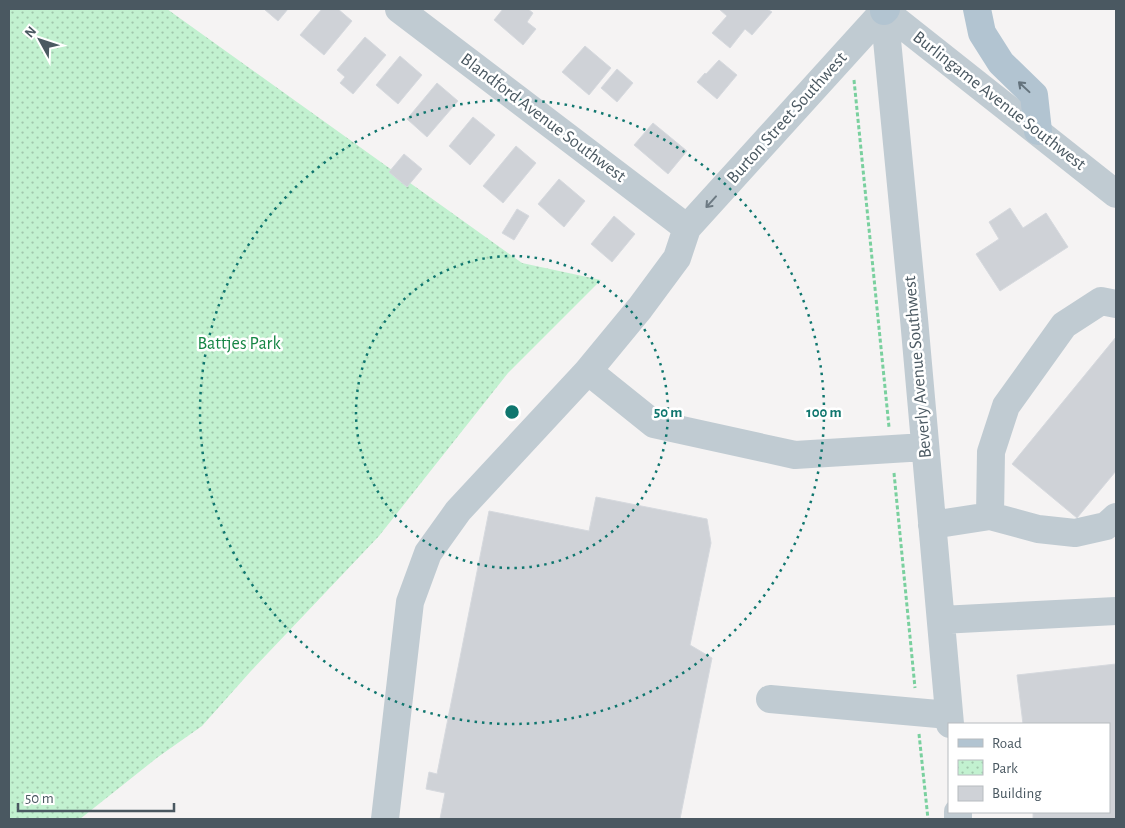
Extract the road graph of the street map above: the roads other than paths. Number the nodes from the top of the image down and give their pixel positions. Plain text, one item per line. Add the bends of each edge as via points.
1 (399, 9) edge
2 (884, 9) edge
3 (977, 9) edge
4 (1038, 131) junction
5 (1116, 194) edge
6 (687, 228) junction
7 (1116, 304) edge
8 (588, 371) junction
9 (925, 447) junction
10 (990, 516) junction
11 (1116, 517) edge
12 (932, 525) junction
13 (1116, 611) edge
14 (941, 620) junction
15 (770, 698) dead end
16 (949, 720) edge
17 (385, 819) edge

1 - 6 street, Blandford Avenue Southwest
2 - 4 street, Burlingame Avenue Southwest
2 -> 6 street, Burton Street Southwest
2 - 9 street, Beverly Avenue Southwest
4 -> 3 main road via 1034,96 1001,63 982,33
4 - 5 street, Burlingame Avenue Southwest
6 - 8 street via 677,258
7 - 10 street via 1101,301 1064,325 1006,406 991,452
8 - 9 street via 654,424 795,455
8 - 17 street via 458,511 428,554 410,602
9 - 12 street, Beverly Avenue Southwest
10 - 11 street via 1038,529 1075,533 1106,526
10 - 12 street
12 - 14 street, Beverly Avenue Southwest
13 - 14 street
14 - 16 street, Beverly Avenue Southwest
15 - 16 street

